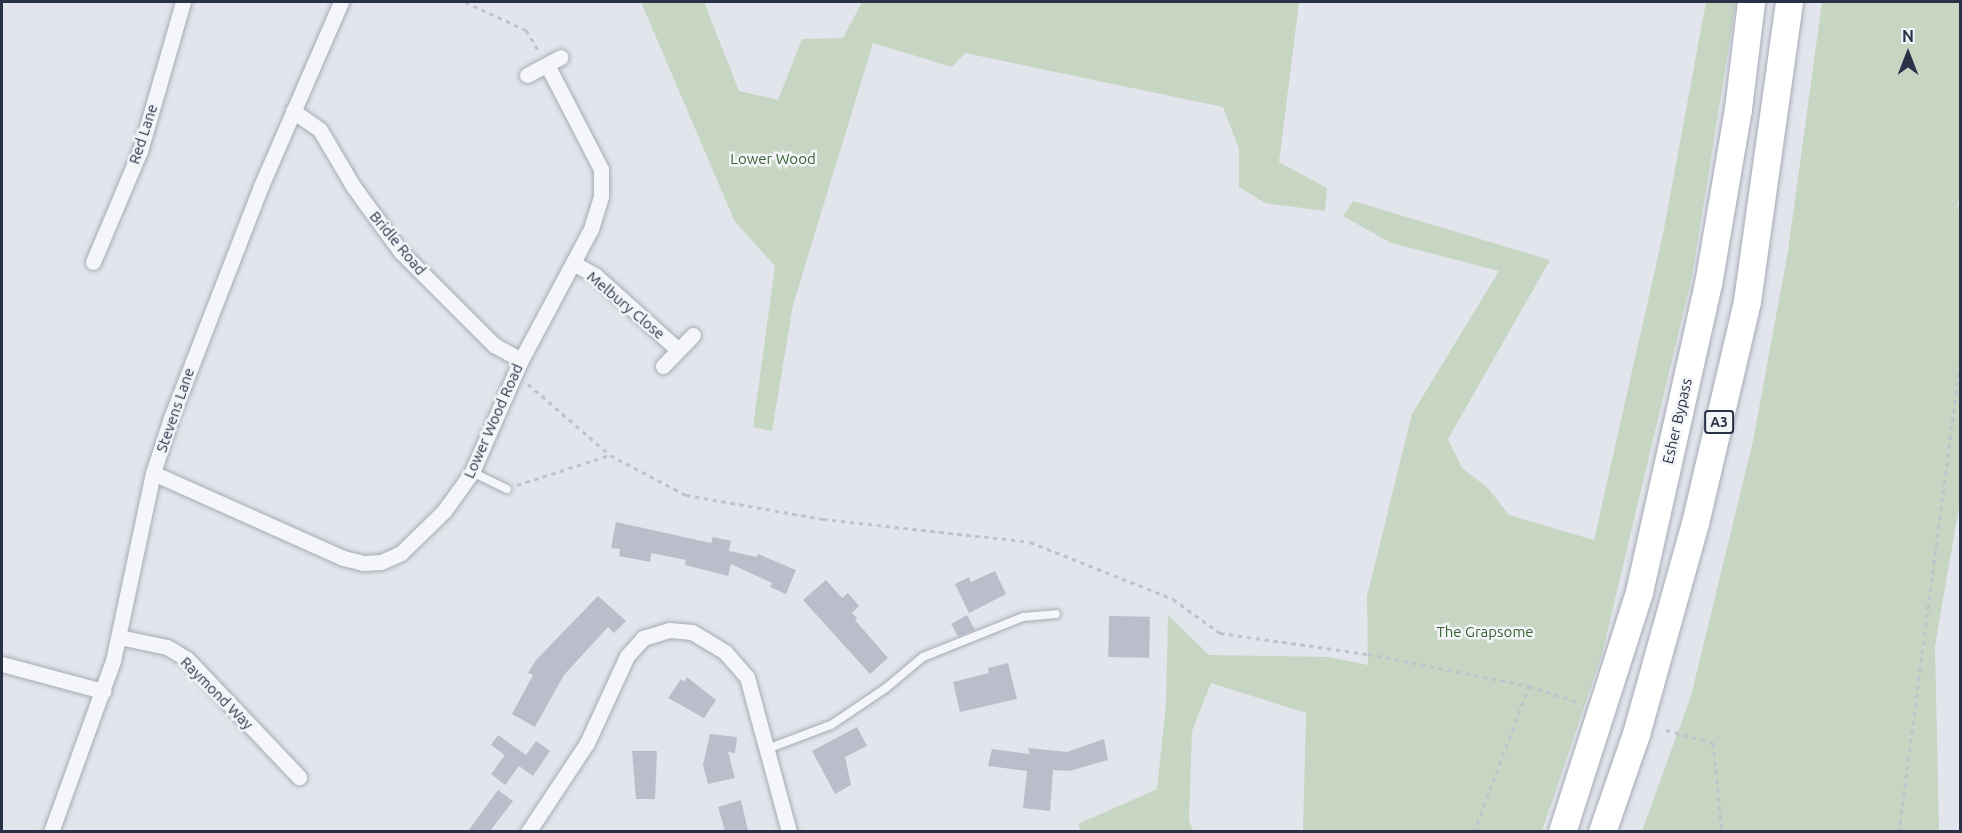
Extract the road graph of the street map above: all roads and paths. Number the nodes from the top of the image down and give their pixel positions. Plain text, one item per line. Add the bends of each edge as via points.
1 (183, 2) edge
2 (341, 2) edge
3 (465, 2) edge
4 (1751, 2) edge
5 (1790, 2) edge
6 (554, 61) junction
7 (527, 75) dead end
8 (293, 111) junction
9 (93, 262) dead end
10 (573, 263) junction
11 (693, 335) dead end
12 (677, 350) junction
13 (1960, 363) edge
14 (518, 366) junction
15 (663, 366) dead end
16 (610, 455) junction
17 (472, 472) junction
18 (153, 473) junction
19 (507, 489) joint
20 (1056, 614) dead end
21 (119, 637) junction
22 (2, 664) edge
23 (1529, 686) junction
24 (103, 691) junction
25 (1582, 704) dead end
26 (1666, 730) dead end
27 (767, 750) junction
28 (299, 777) dead end
29 (51, 831) edge
30 (528, 831) edge
31 (789, 831) edge
32 (1474, 831) edge
33 (1562, 831) edge
34 (1602, 831) edge
35 (1722, 831) edge
36 (1899, 831) edge

1 - 9 street, Red Lane via 140,151
2 - 8 street, Stevens Lane
3 - 6 path via 526,30
4 - 33 highway, Esher Bypass via 1738,109 1708,284 1639,592
5 - 34 highway, A3 via 1747,301 1695,523 1636,734
6 - 7 street
6 - 10 street, Lower Wood Road via 601,169 597,211
8 - 14 street, Bridle Road via 320,130 353,186 401,252
8 - 18 street, Stevens Lane via 188,372
10 - 12 street, Melbury Close via 596,276
10 - 14 street, Lower Wood Road
11 - 12 street, Melbury Close
12 - 15 street, Melbury Close
13 - 36 path
14 - 16 path
14 - 17 street, Lower Wood Road
16 - 19 path
16 - 23 path via 667,488 706,501 823,519 1030,542 1173,599 1220,633 1368,654
17 - 18 street, Lower Wood Road via 444,511 401,553 381,562 363,563 343,558
17 - 19 lane
18 - 21 street, Stevens Lane
20 - 27 lane via 1023,617 923,657 886,688 831,724
21 - 24 street, Stevens Lane
21 - 28 street, Raymond Way via 167,647 188,659
22 - 24 street
23 - 25 path
23 - 32 path
24 - 29 street, Stevens Lane
26 - 35 path via 1713,743
27 - 30 street via 747,677 725,652 693,632 669,630 643,638 627,656 587,743
27 - 31 street

